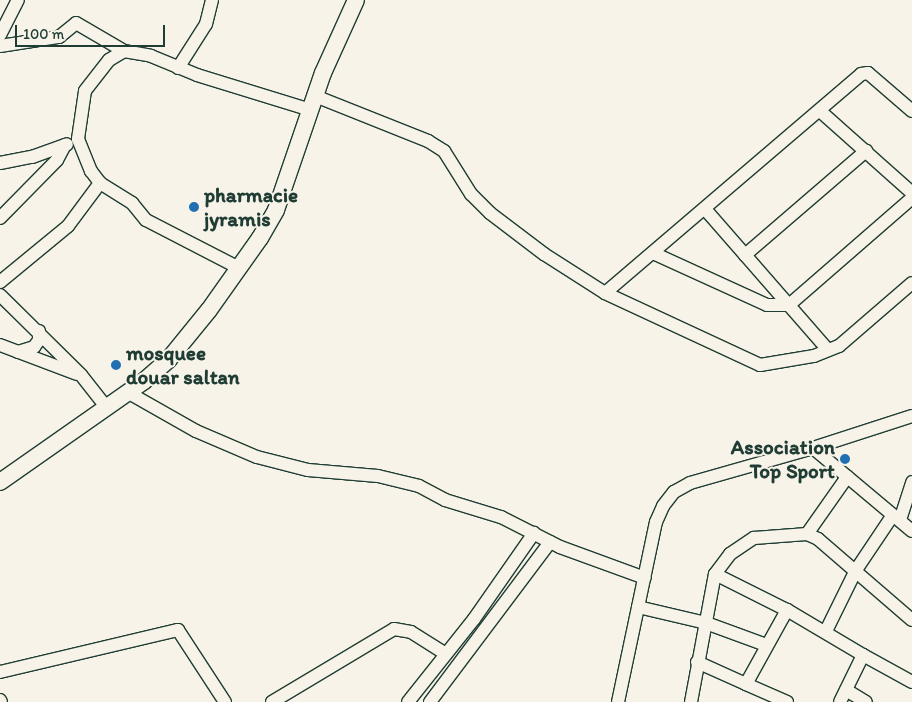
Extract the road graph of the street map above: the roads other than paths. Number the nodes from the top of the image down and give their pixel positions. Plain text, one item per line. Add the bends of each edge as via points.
1 (18, 0) edge
2 (212, 0) edge
3 (351, 3) edge
4 (0, 35) edge
5 (0, 46) edge
6 (124, 51) junction
7 (178, 68) junction
8 (313, 103) junction
9 (820, 111) junction
10 (912, 111) edge
11 (78, 139) junction
12 (65, 145) junction
13 (866, 151) junction
14 (0, 163) edge
15 (100, 183) junction
16 (912, 193) edge
17 (912, 198) edge
18 (705, 209) junction
19 (0, 218) edge
20 (653, 253) junction
21 (745, 255) junction
22 (239, 268) junction
23 (0, 282) edge
24 (912, 283) edge
25 (605, 293) junction
26 (0, 295) edge
27 (789, 305) junction
28 (39, 331) junction
29 (0, 345) edge
30 (828, 350) junction
31 (18, 352) junction
32 (81, 375) junction
33 (129, 393) junction
34 (107, 408) junction
35 (912, 416) edge
36 (813, 448) junction
37 (847, 477) junction
38 (0, 482) edge
39 (912, 482) edge
40 (896, 518) junction
41 (912, 531) edge
42 (534, 533) junction
43 (808, 534) junction
44 (550, 542) junction
45 (856, 570) junction
46 (716, 574) junction
47 (645, 578) junction
48 (638, 607) junction
49 (787, 610) junction
50 (912, 620) edge
51 (706, 623) junction
52 (826, 632) junction
53 (766, 645) junction
54 (446, 654) junction
55 (863, 655) junction
56 (697, 662) junction
57 (0, 672) edge
58 (912, 682) edge
59 (746, 684) junction
60 (846, 690) junction
61 (225, 702) edge
62 (272, 702) edge
63 (408, 702) edge
64 (430, 702) edge
65 (618, 702) edge
66 (691, 702) edge
67 (787, 702) edge
68 (840, 702) edge
69 (866, 702) edge

1 - 4 street
2 - 7 street via 206,24
3 - 8 main road
5 - 6 street via 59,37 73,23
6 - 7 street via 151,56
6 - 11 street via 109,60 85,91
7 - 8 street
8 - 22 main road via 276,210
8 - 25 street via 428,141 444,151 471,194 508,229
9 - 10 street via 861,74 868,72
9 - 13 street
9 - 18 street
11 - 12 street
11 - 15 street via 81,153
12 - 14 street via 32,157
12 - 19 street via 57,160
13 - 16 street
13 - 21 street
15 - 22 street via 132,203 146,220
15 - 23 street via 68,226
17 - 27 street
18 - 20 street
18 - 21 street
20 - 25 street
20 - 27 street via 767,305
21 - 27 street
22 - 33 main road via 190,336
24 - 30 street via 839,346
25 - 30 street via 760,365 814,356
26 - 28 street
27 - 30 street
28 - 31 street via 39,340 34,347
28 - 32 street
29 - 31 street
31 - 32 street
32 - 34 street
33 - 34 main road
33 - 42 street via 196,431 257,458 308,470 405,482
34 - 38 main road
35 - 36 street
36 - 37 street
36 - 47 street via 698,480 674,492 659,514
37 - 40 street
37 - 43 street
39 - 40 street
40 - 41 street
40 - 45 street
42 - 44 street
42 - 54 street
43 - 45 street
43 - 46 street via 754,538 730,554
44 - 47 street
44 - 64 street
45 - 50 street
45 - 52 street
46 - 49 street
46 - 51 street
47 - 48 street
48 - 51 street
48 - 65 street
49 - 52 street
49 - 53 street
51 - 53 street
51 - 56 street
52 - 55 street
53 - 59 street
54 - 62 street via 411,632 394,629
54 - 63 street
55 - 58 street
55 - 60 street
56 - 59 street
56 - 66 street
57 - 61 street via 178,630
59 - 67 street
60 - 68 street
60 - 69 street

